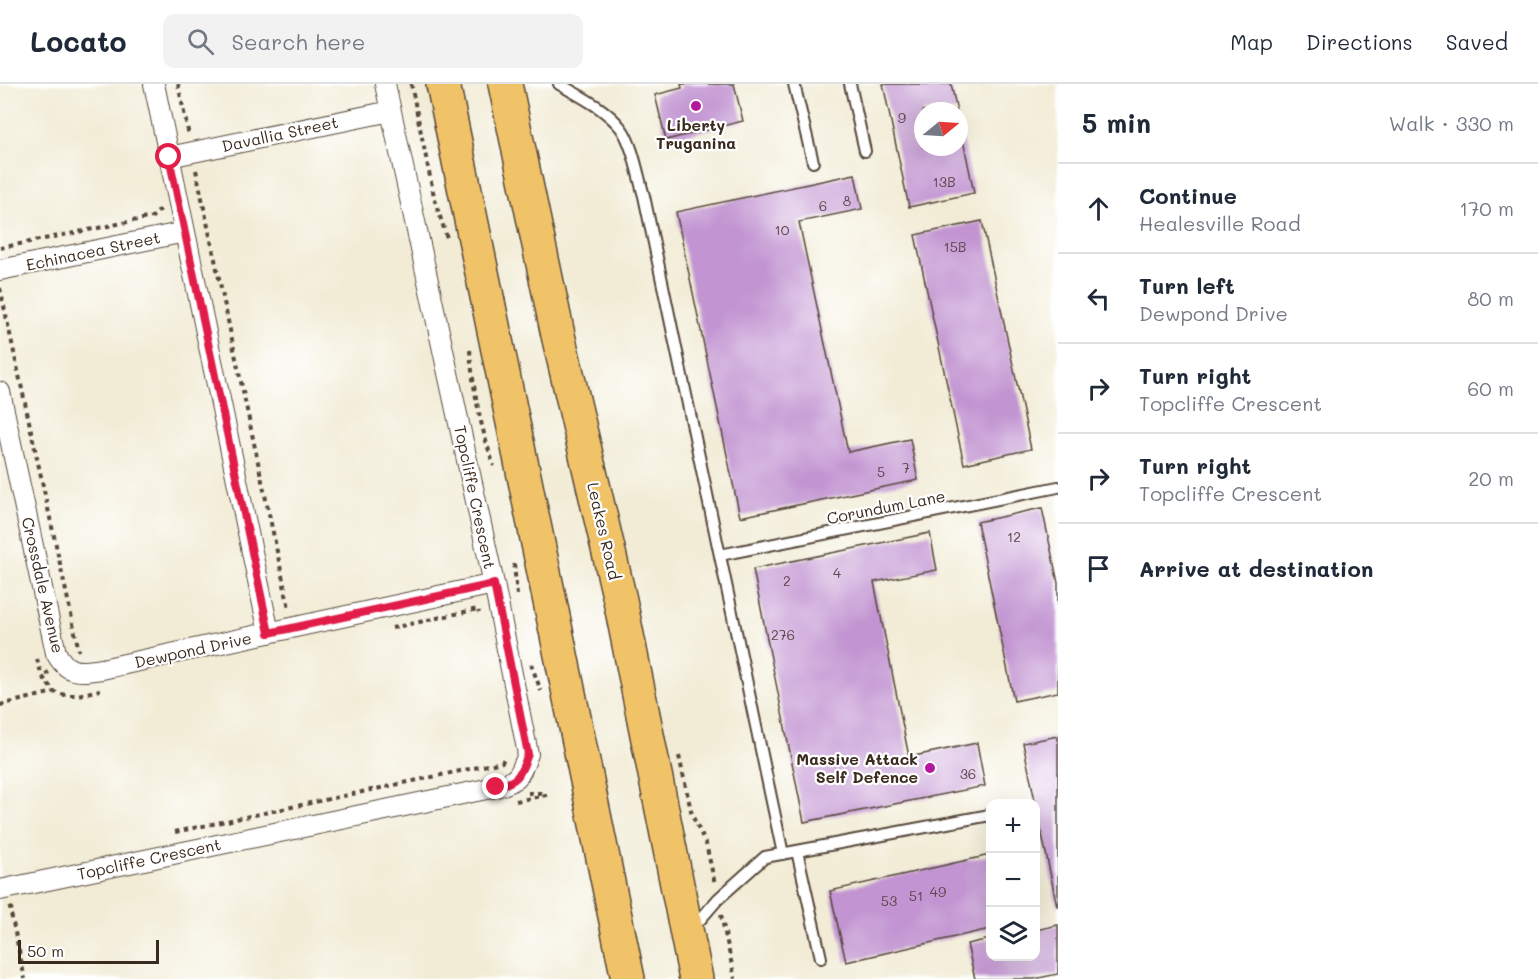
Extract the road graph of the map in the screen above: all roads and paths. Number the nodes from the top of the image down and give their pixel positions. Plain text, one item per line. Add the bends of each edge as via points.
1 (154, 84) edge
2 (178, 84) edge
3 (385, 84) edge
4 (443, 84) edge
5 (505, 84) edge
6 (559, 84) edge
7 (794, 84) edge
8 (850, 84) edge
9 (391, 111) junction
10 (865, 151) dead end
11 (192, 152) junction
12 (169, 157) junction
13 (813, 162) dead end
14 (179, 203) junction
15 (185, 232) junction
16 (0, 248) edge
17 (0, 270) edge
18 (0, 392) edge
19 (1058, 487) edge
20 (720, 555) junction
21 (494, 584) junction
22 (289, 608) dead end
23 (480, 620) dead end
24 (386, 629) dead end
25 (269, 633) junction
26 (68, 669) joint
27 (100, 690) dead end
28 (0, 705) edge
29 (508, 750) dead end
30 (986, 816) edge
31 (174, 832) dead end
32 (797, 851) junction
33 (783, 854) junction
34 (0, 890) edge
35 (10, 909) dead end
36 (687, 935) junction
37 (821, 958) dead end
38 (698, 977) edge
39 (24, 979) edge
40 (628, 979) edge

1 - 12 street
2 - 11 path
3 - 9 street, Topcliffe Crescent
4 - 40 highway
5 - 36 highway, Leakes Road via 620,600
6 - 20 lane via 599,107 622,129 631,151 644,196
7 - 13 lane
8 - 10 lane
9 - 11 street, Davallia Street
9 - 21 street, Topcliffe Crescent
11 - 12 street, Davallia Street
11 - 22 path
12 - 14 street
14 - 15 street
14 - 16 path via 162,208 152,217
15 - 17 street, Echinacea Street
15 - 25 street
18 - 26 street, Crossdale Avenue via 56,652
19 - 20 lane, Corundum Lane
20 - 33 lane
21 - 25 street, Dewpond Drive
21 - 34 street, Topcliffe Crescent via 528,754 512,783
23 - 24 path via 478,609
25 - 26 street, Dewpond Drive via 102,669
27 - 28 path via 78,695 54,692
29 - 31 path via 501,762
30 - 32 lane
32 - 33 lane
32 - 37 lane
33 - 36 lane via 765,857 718,899
35 - 39 path
36 - 38 highway, Leakes Road

